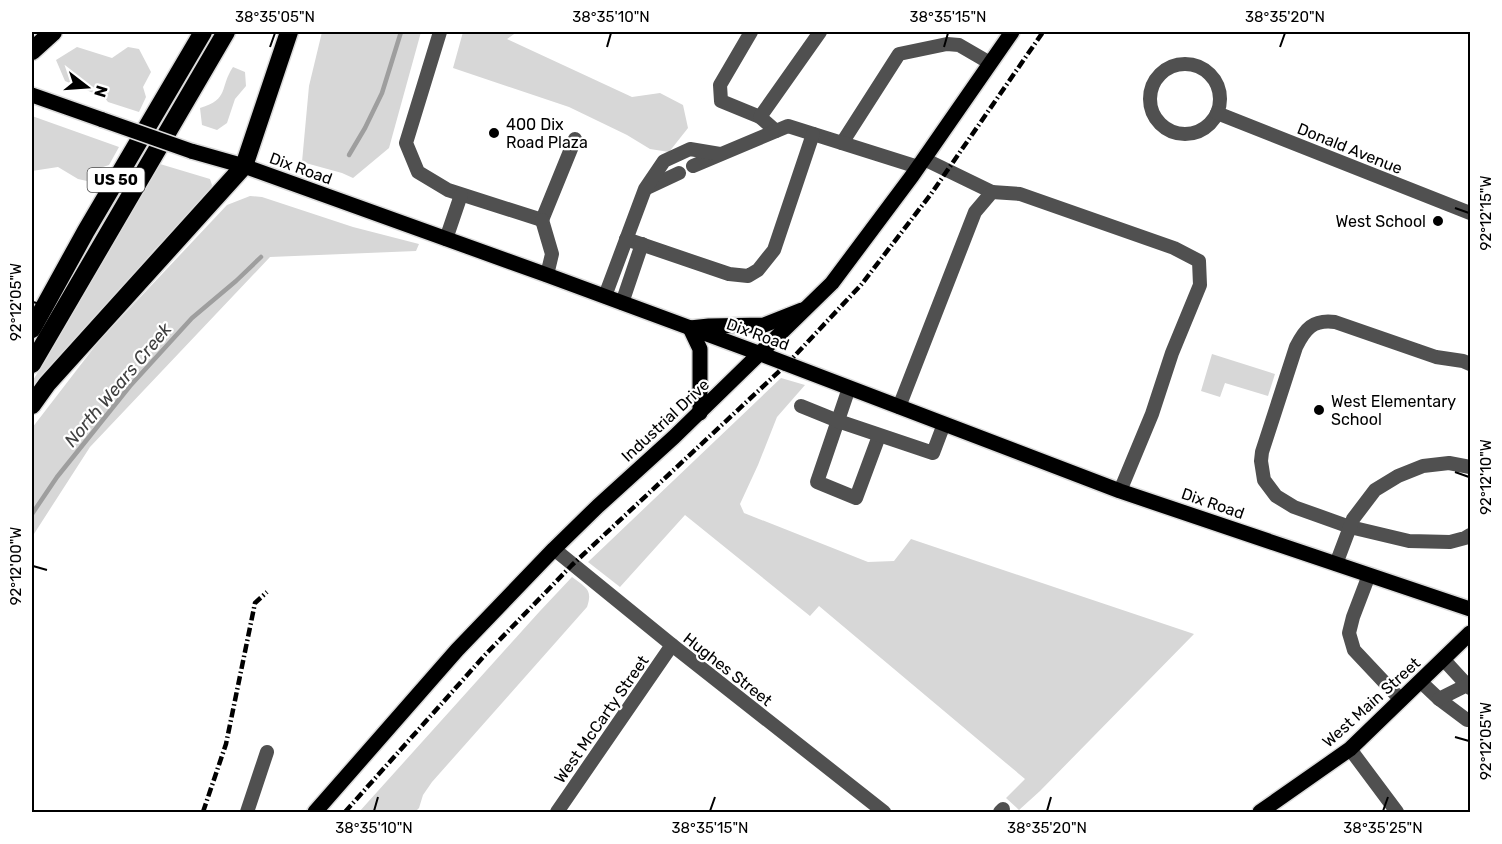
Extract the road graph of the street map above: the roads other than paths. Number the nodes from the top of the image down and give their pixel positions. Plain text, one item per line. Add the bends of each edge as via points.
1 (53, 32) edge
2 (202, 32) edge
3 (226, 32) edge
4 (289, 32) edge
5 (440, 32) edge
6 (751, 32) edge
7 (820, 32) edge
8 (1012, 32) edge
9 (32, 51) edge
10 (990, 63) junction
11 (32, 95) edge
12 (1217, 113) junction
13 (760, 117) junction
14 (776, 131) junction
15 (813, 134) junction
16 (575, 140) dead end
17 (842, 143) junction
18 (720, 154) junction
19 (921, 163) junction
20 (244, 166) junction
21 (693, 166) dead end
22 (679, 173) dead end
23 (645, 189) junction
24 (992, 192) junction
25 (461, 195) junction
26 (1470, 213) edge
27 (542, 220) junction
28 (446, 239) junction
29 (626, 239) junction
30 (642, 244) junction
31 (547, 275) junction
32 (605, 296) junction
33 (622, 303) junction
34 (807, 308) junction
35 (690, 328) junction
36 (32, 329) edge
37 (761, 354) junction
38 (32, 364) edge
39 (1470, 364) edge
40 (849, 388) junction
41 (32, 405) edge
42 (801, 406) dead end
43 (899, 406) junction
44 (700, 413) junction
45 (838, 422) junction
46 (944, 424) junction
47 (879, 436) junction
48 (1470, 467) edge
49 (1120, 491) junction
50 (1350, 526) junction
51 (1470, 535) edge
52 (554, 549) junction
53 (1336, 564) junction
54 (1369, 575) junction
55 (1470, 609) edge
56 (1470, 633) edge
57 (672, 645) junction
58 (1444, 660) junction
59 (1421, 682) junction
60 (1469, 686) edge
61 (1439, 699) junction
62 (1401, 700) junction
63 (1470, 719) edge
64 (1350, 749) junction
65 (267, 752) dead end
66 (247, 813) edge
67 (315, 813) edge
68 (557, 813) edge
69 (884, 813) edge
70 (1260, 813) edge
71 (1397, 813) edge

1 - 9 highway
2 - 36 highway, US 50
3 - 38 highway, US 50
4 - 20 highway
5 - 25 street via 406,143 418,172
6 - 13 street via 720,85 721,101
7 - 13 street
8 - 10 main road, Industrial Drive
10 - 17 street via 958,45 899,54
10 - 19 main road, Industrial Drive
11 - 20 main road, Dix Road, bridge
12 - 12 street via 1220,92 1209,73 1199,67 1189,64 1167,69 1153,85 1151,107 1155,117 1171,131 1193,133 1203,129
12 - 26 street, Donald Avenue
13 - 14 street
14 - 15 street via 788,126
14 - 18 street
15 - 17 street
15 - 30 street via 774,250 758,270 748,276 729,274
16 - 27 street
17 - 19 street
18 - 21 street
18 - 23 street via 690,149 664,160
19 - 24 street
19 - 34 main road, Industrial Drive via 832,283
20 - 28 main road, Dix Road
20 - 41 highway
22 - 23 street
23 - 29 street
24 - 43 street via 975,212
24 - 49 street via 1030,197 1174,248 1199,261 1200,285
25 - 27 street
25 - 28 street
27 - 31 street via 552,254
28 - 31 main road, Dix Road
29 - 30 street
29 - 32 street
30 - 33 street
31 - 32 main road, Dix Road
32 - 33 main road, Dix Road
33 - 35 main road, Dix Road
34 - 35 main road via 764,325
34 - 37 main road, Industrial Drive
35 - 37 main road, Dix Road
35 - 44 main road via 700,349
37 - 40 main road, Dix Road
37 - 44 main road, Industrial Drive
39 - 50 street via 1436,357 1335,322 1314,324 1303,334 1264,443 1264,480 1284,502
40 - 43 main road, Dix Road
40 - 45 street
42 - 45 street
43 - 46 main road, Dix Road
44 - 52 main road, Industrial Drive
45 - 47 street
45 - 47 street via 817,482 856,498
46 - 47 street via 933,453
46 - 49 main road, Dix Road
48 - 50 street via 1449,463 1424,466 1398,476 1375,490
49 - 53 main road, Dix Road
50 - 51 street via 1409,541 1450,542
50 - 53 street
52 - 57 street, Hughes Street
52 - 67 main road, Industrial Drive via 457,650
53 - 54 main road, Dix Road
54 - 55 main road, Dix Road
54 - 62 street via 1349,633 1354,650
56 - 58 main road, West Main Street
57 - 68 street, West McCarty Street
57 - 69 street, Hughes Street
58 - 59 main road, West Main Street
58 - 60 street
59 - 61 street
59 - 62 main road, West Main Street
60 - 61 street
61 - 63 street
62 - 64 main road, West Main Street
64 - 70 main road, West Main Street
64 - 71 street
65 - 66 street

